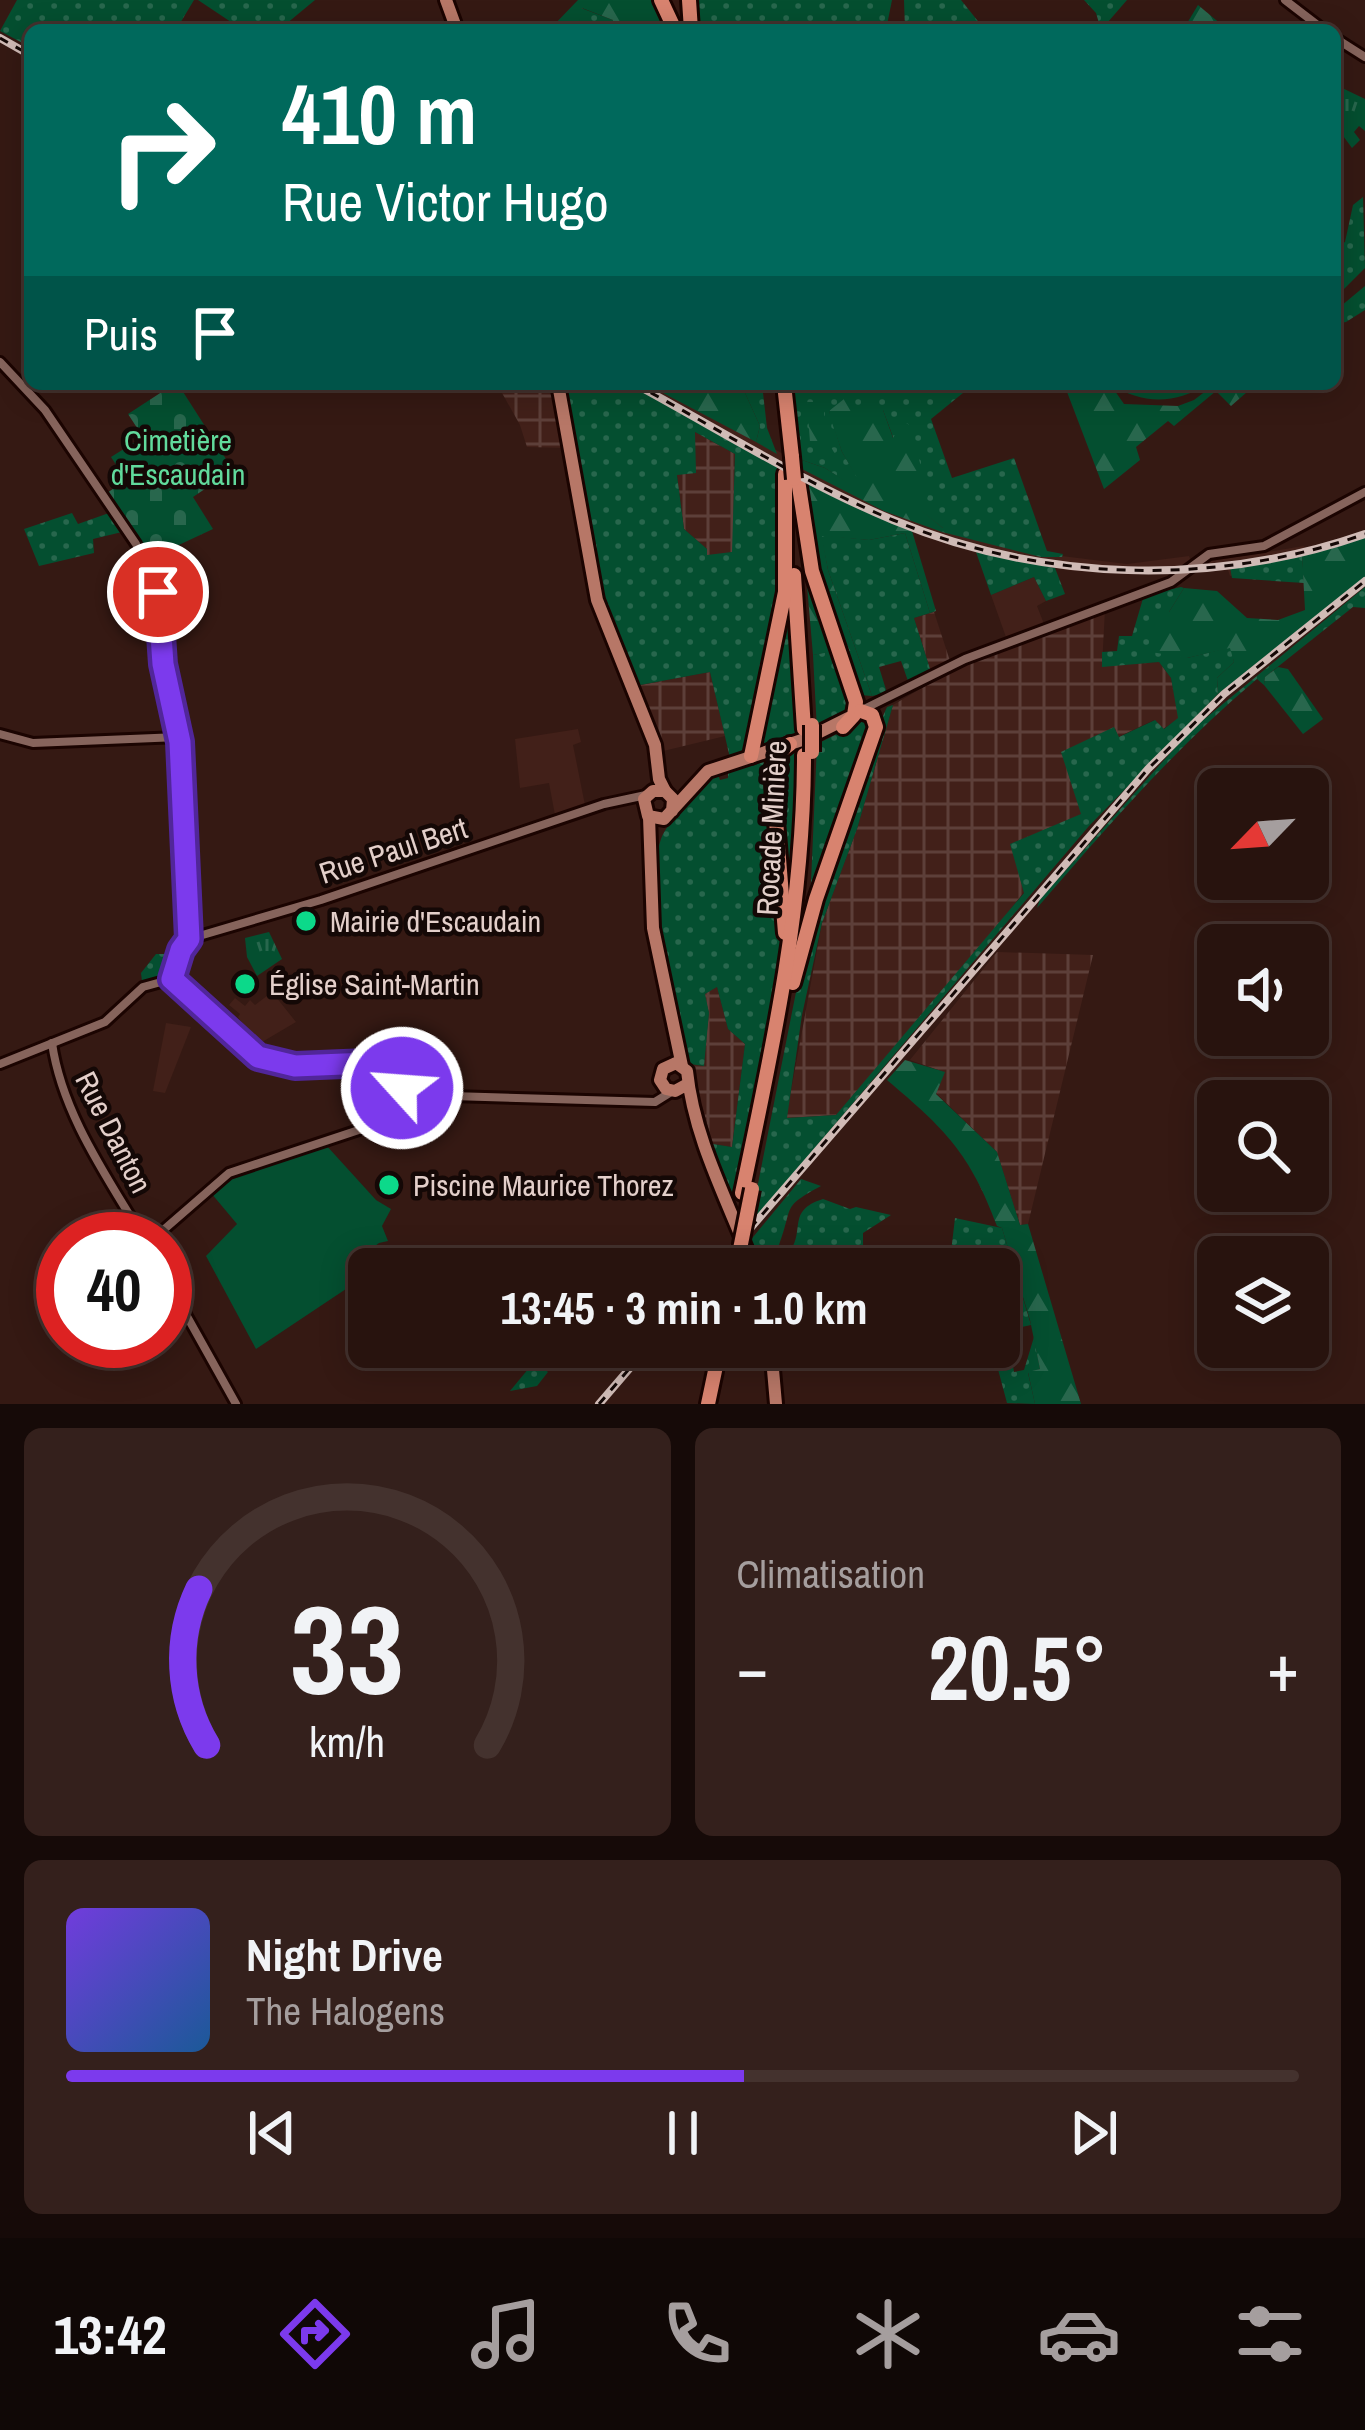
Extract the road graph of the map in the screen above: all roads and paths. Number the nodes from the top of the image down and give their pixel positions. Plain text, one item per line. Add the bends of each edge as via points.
1 (1286, 0) edge
2 (1316, 24) edge
3 (0, 362) edge
4 (24, 387) edge
5 (27, 390) edge
6 (557, 390) edge
7 (781, 390) edge
8 (781, 390) edge
9 (790, 456) junction
10 (792, 478) junction
11 (1365, 492) edge
12 (869, 712) junction
13 (843, 727) joint
14 (0, 734) edge
15 (179, 737) junction
16 (768, 753) junction
17 (808, 753) junction
18 (690, 791) junction
19 (658, 793) junction
20 (610, 802) junction
21 (647, 814) junction
22 (669, 814) junction
23 (651, 851) junction
24 (189, 939) junction
25 (172, 979) junction
26 (793, 983) junction
27 (779, 1010) junction
28 (52, 1042) junction
29 (0, 1064) edge
30 (676, 1065) junction
31 (674, 1088) junction
32 (415, 1094) junction
33 (747, 1191) junction
34 (128, 1212) edge
35 (184, 1212) edge
36 (736, 1248) edge
37 (745, 1248) edge
38 (192, 1325) edge
39 (712, 1368) edge
40 (773, 1368) edge
41 (236, 1404) edge
42 (704, 1404) edge
43 (776, 1404) edge

1 - 2 street
3 - 4 street
5 - 15 street via 151,573
6 - 19 main road via 587,544 609,631 650,731
7 - 9 highway, Rocade Minière
8 - 9 highway, Rocade Minière
9 - 10 highway, Rocade Minière, bridge
10 - 12 highway via 812,571 854,695
10 - 16 highway
10 - 17 highway, Rocade Minière, bridge
11 - 12 street, Rue Paul Bert via 1255,549 1209,554 1174,580 941,673
12 - 13 highway
12 - 16 main road, Rue Paul Bert
12 - 26 highway
13 - 16 main road, Rue Paul Bert
14 - 15 street via 33,743
15 - 24 street
16 - 18 main road, Rue Paul Bert via 706,772
16 - 27 highway via 785,912
17 - 26 highway, Rocade Minière via 808,872
17 - 27 highway, Rocade Minière
18 - 19 main road, Rue Paul Bert
18 - 22 main road, Rue Paul Bert
19 - 20 street, Rue Paul Bert
19 - 21 main road
19 - 22 main road
20 - 21 street
20 - 24 street, Rue Paul Bert
21 - 22 main road
21 - 23 main road
22 - 23 main road
23 - 30 main road via 653,928
24 - 25 street
25 - 28 street via 143,987 114,1015
25 - 32 street via 258,1057 295,1066 371,1064
26 - 33 highway, Rocade Minière
27 - 33 highway, Rocade Minière
28 - 29 street
28 - 34 street, Rue Danton via 81,1130
30 - 31 main road via 688,1076
30 - 31 main road via 661,1072
31 - 32 street via 649,1101
31 - 37 main road via 694,1114
32 - 35 street via 411,1113 229,1173
33 - 36 highway, Rocade Minière, bridge
38 - 41 street
39 - 42 highway
40 - 43 main road

